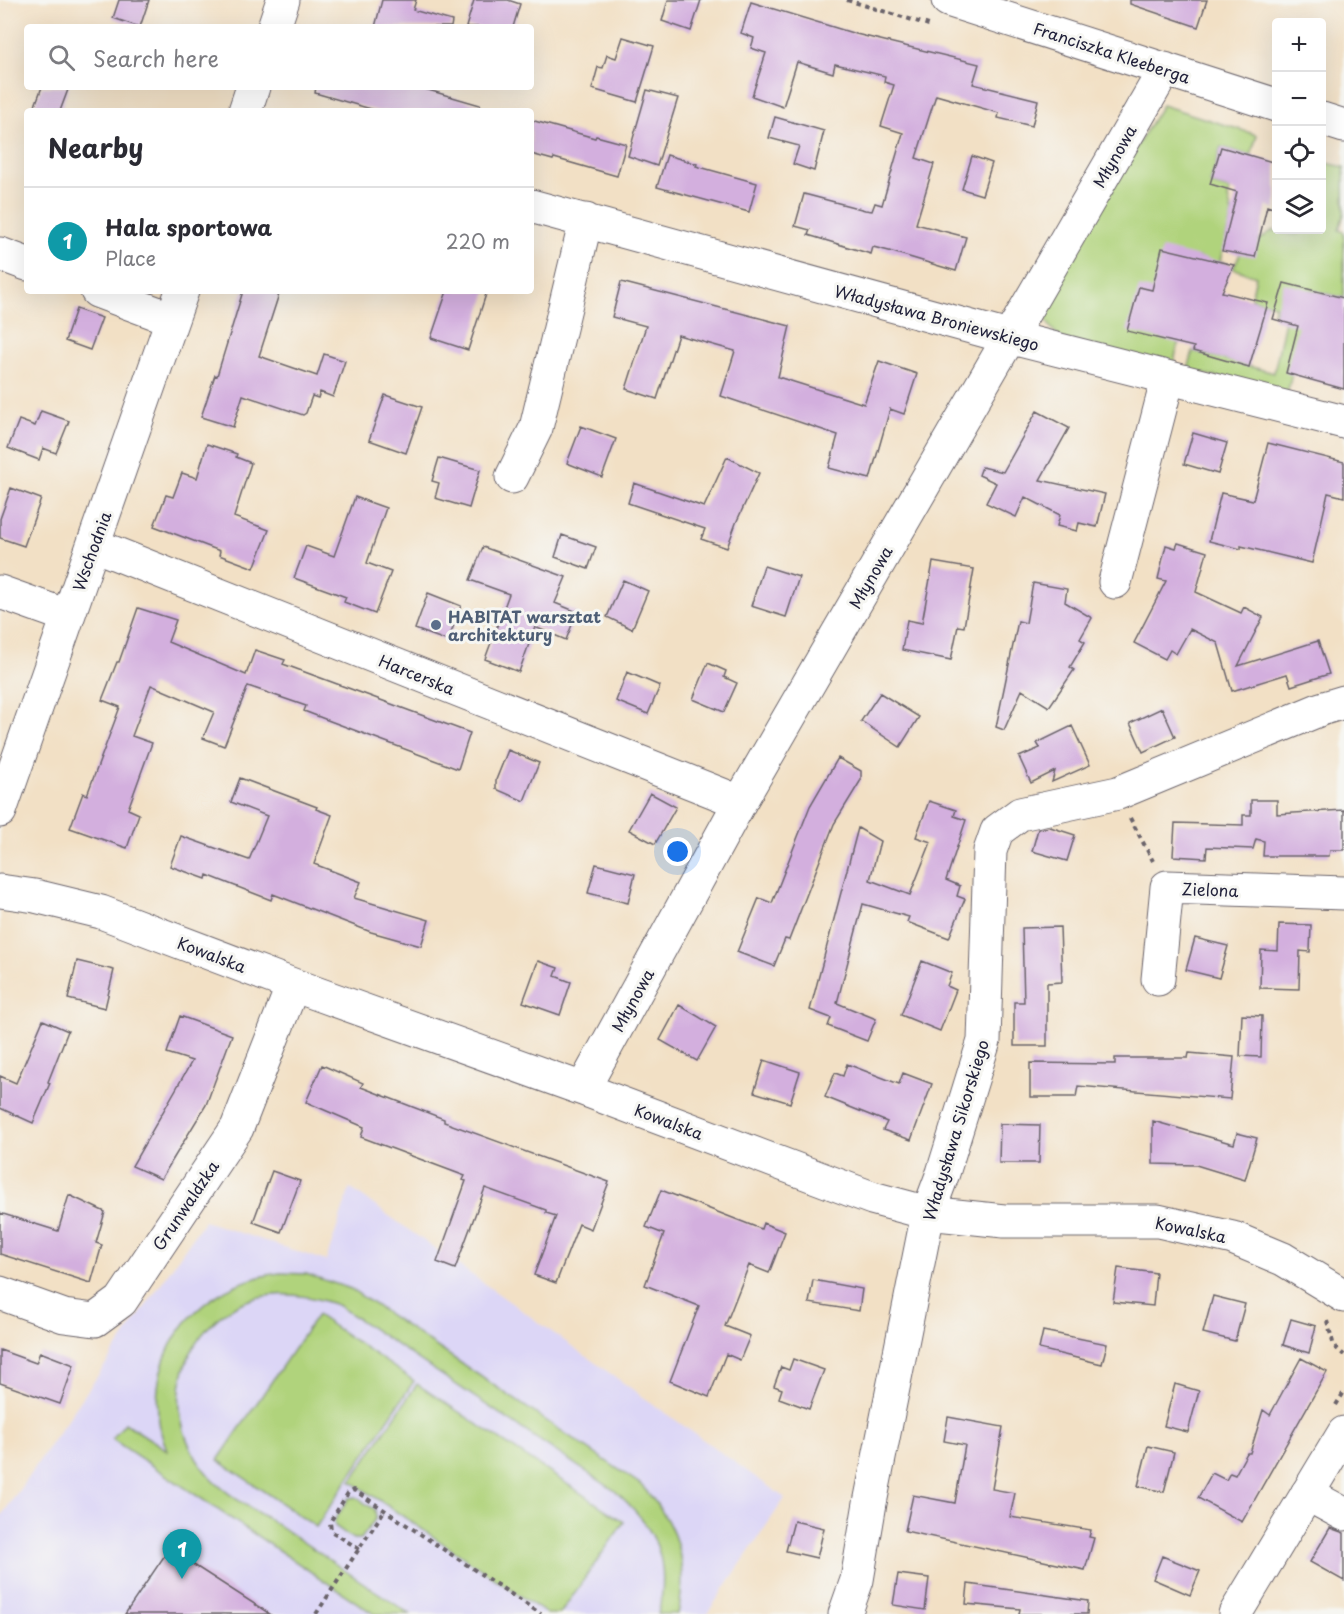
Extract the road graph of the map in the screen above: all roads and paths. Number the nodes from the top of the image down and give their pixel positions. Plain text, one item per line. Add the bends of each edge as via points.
1 (283, 0) edge
2 (948, 0) edge
3 (275, 24) edge
4 (1165, 69) junction
5 (252, 90) edge
6 (1272, 104) edge
7 (246, 108) edge
8 (1326, 120) edge
9 (1344, 126) edge
10 (534, 207) edge
11 (586, 220) junction
12 (0, 254) edge
13 (24, 263) edge
14 (115, 294) edge
15 (177, 305) edge
16 (1008, 338) junction
17 (1168, 378) junction
18 (1344, 422) edge
19 (512, 477) dead end
20 (94, 545) junction
21 (1115, 582) dead end
22 (0, 592) edge
23 (67, 616) junction
24 (1344, 702) edge
25 (1118, 793) junction
26 (740, 802) junction
27 (0, 812) edge
28 (1167, 887) junction
29 (0, 891) edge
30 (1344, 894) edge
31 (1158, 979) dead end
32 (293, 985) junction
33 (583, 1089) junction
34 (928, 1213) junction
35 (0, 1293) edge
36 (1335, 1305) edge
37 (1344, 1355) edge
38 (1344, 1432) edge
39 (1307, 1494) junction
40 (384, 1511) junction
41 (1344, 1514) edge
42 (359, 1549) junction
43 (316, 1614) edge
44 (541, 1614) edge
45 (845, 1614) edge
46 (1235, 1614) edge

1 - 3 street
2 - 4 street, Franciszka Kleeberga
4 - 6 street, Franciszka Kleeberga
4 - 16 street, Młynowa
5 - 7 street
8 - 9 street
10 - 11 street, Władysława Broniewskiego
11 - 16 street, Władysława Broniewskiego
11 - 19 street via 536,428
12 - 13 street
14 - 15 street
15 - 20 street, Wschodnia
16 - 17 street, Władysława Broniewskiego
16 - 26 street, Młynowa
17 - 18 street, Władysława Broniewskiego
17 - 21 street
20 - 23 street, Wschodnia
20 - 26 street, Harcerska
22 - 23 street
23 - 27 street, Wschodnia
24 - 25 street, Władysława Sikorskiego
25 - 28 path
25 - 34 street, Władysława Sikorskiego via 1020,814 997,831 990,851 984,1041
26 - 33 street, Młynowa
28 - 30 street, Zielona
28 - 31 street, Zielona
29 - 32 street, Kowalska via 101,912
32 - 33 street, Kowalska
32 - 35 street, Grunwaldzka via 237,1128 121,1301 95,1320 63,1316
33 - 34 street, Kowalska via 872,1198
34 - 36 street, Kowalska via 1004,1221 1158,1221 1233,1238 1283,1259
34 - 45 street, Władysława Sikorskiego via 857,1580
36 - 37 path via 1334,1346
38 - 39 street
39 - 41 street
39 - 46 street
40 - 42 path
40 - 42 path via 354,1490 348,1493 330,1522 331,1531
40 - 44 path
42 - 43 path

